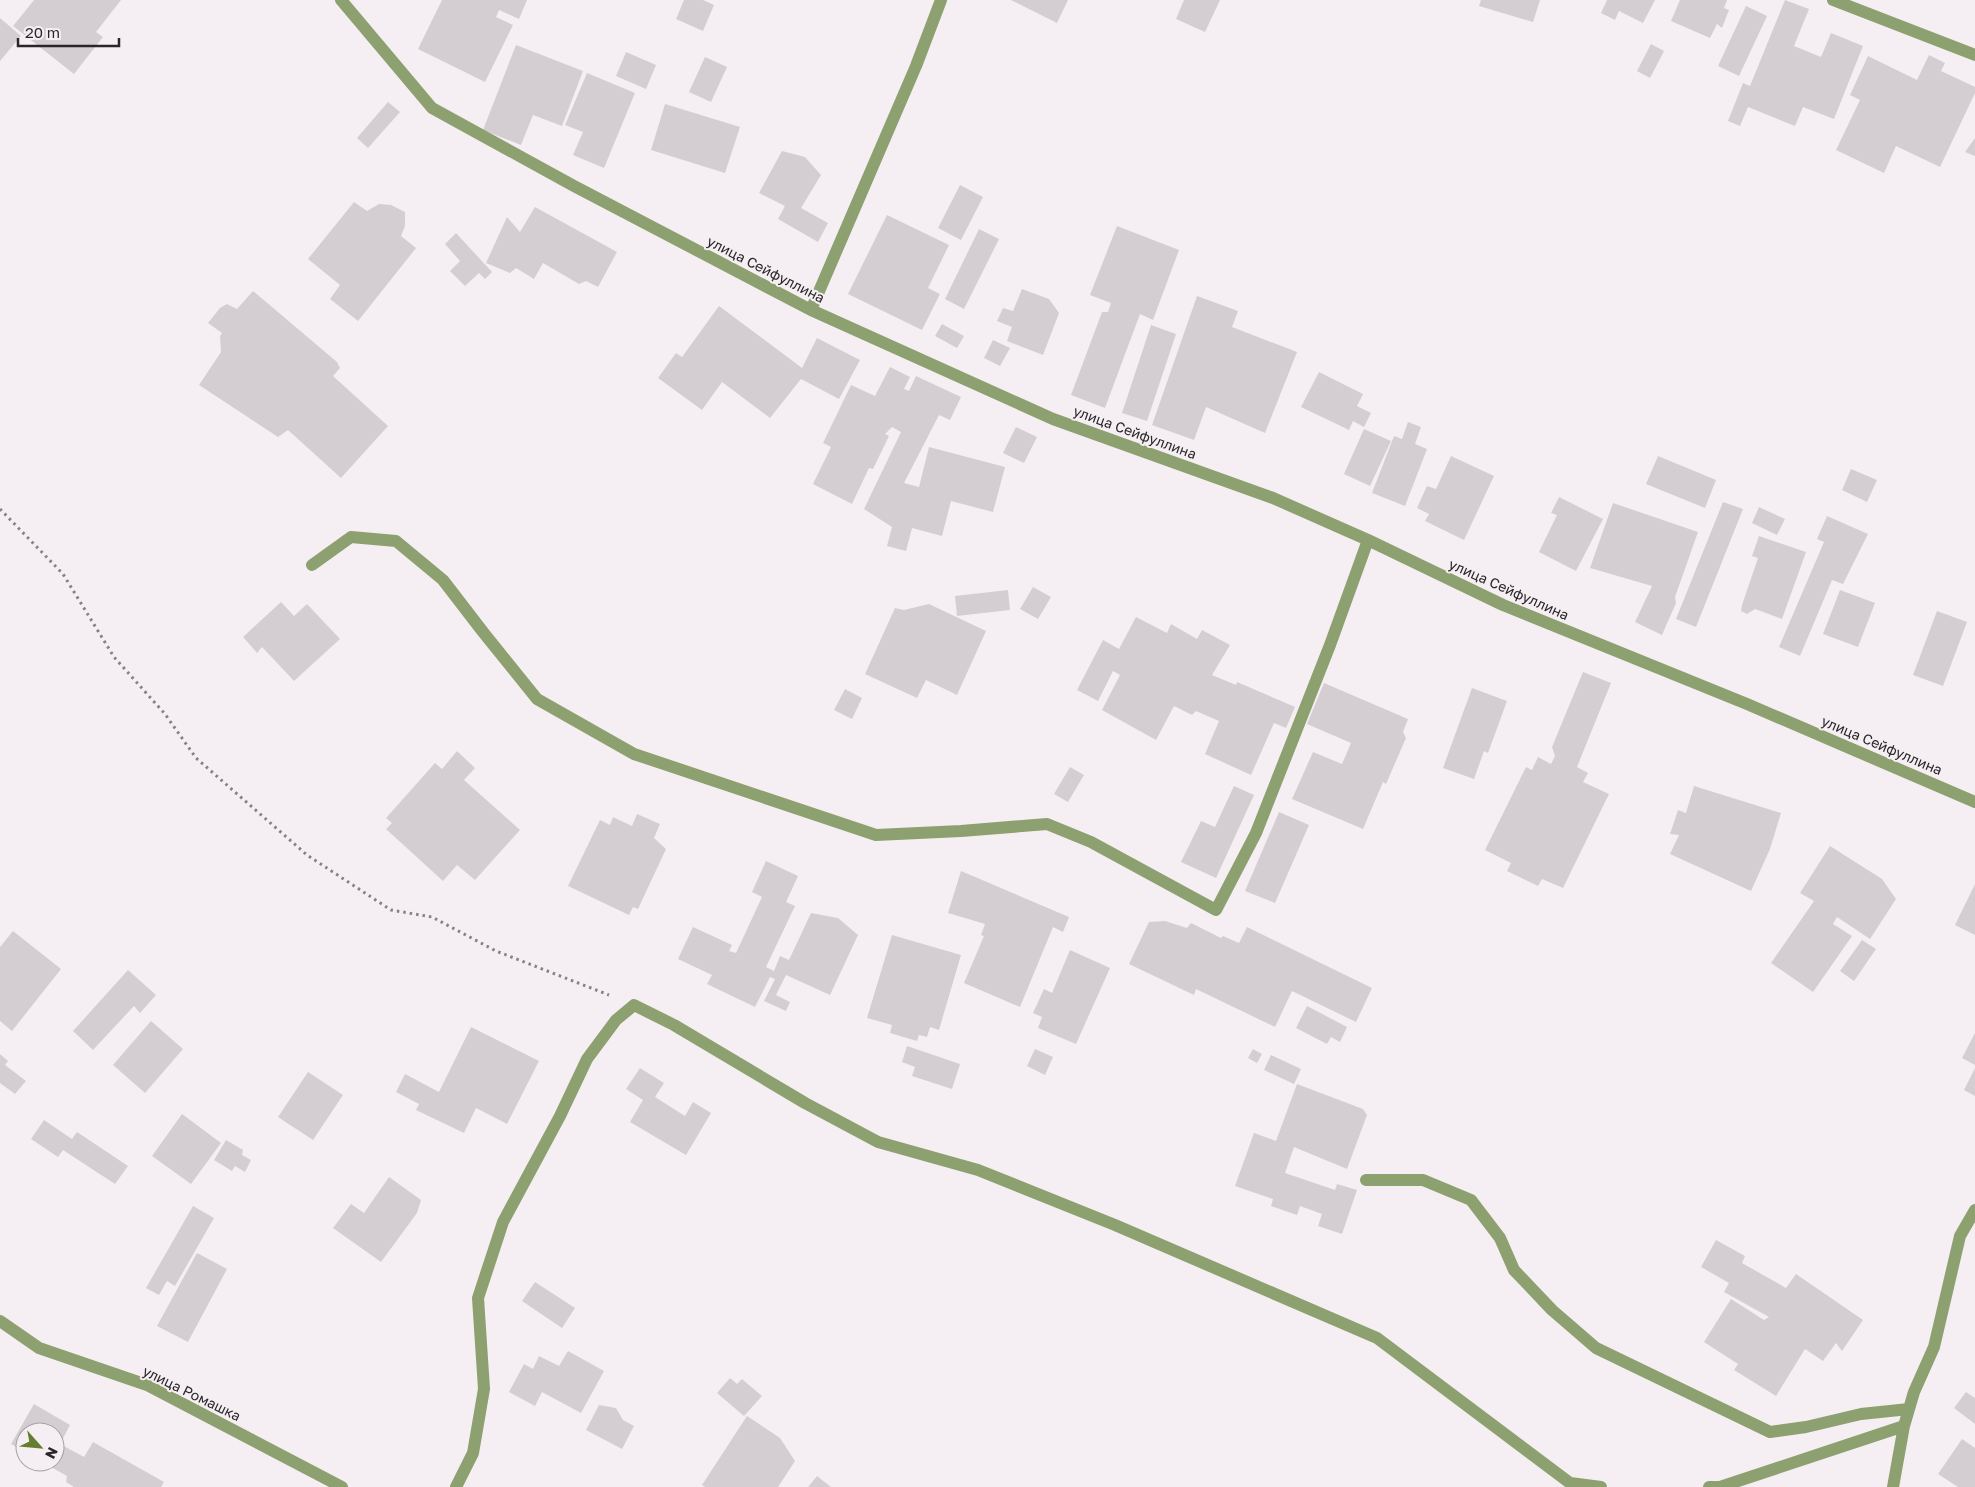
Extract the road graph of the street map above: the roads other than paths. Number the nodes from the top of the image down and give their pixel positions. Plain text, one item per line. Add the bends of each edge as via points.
1 (341, 0) edge
2 (941, 0) edge
3 (1833, 0) edge
4 (1975, 55) edge
5 (811, 310) junction
6 (1368, 540) junction
7 (312, 565) dead end
8 (1975, 802) edge
9 (1366, 1180) dead end
10 (1975, 1210) edge
11 (1970, 1228) edge
12 (0, 1321) edge
13 (1909, 1409) junction
14 (1904, 1426) junction
15 (1573, 1485) edge
16 (342, 1487) edge
17 (456, 1487) edge
18 (1601, 1487) edge
19 (1708, 1487) edge
20 (1893, 1487) edge

1 - 5 street, улица Сейфуллина via 432,108
2 - 5 street
3 - 4 street
5 - 6 street, улица Сейфуллина via 1053,419 1272,498
6 - 7 street via 1256,833 1216,910 1091,842 1047,824 876,835 634,754 537,699 443,580 396,541 352,537
6 - 8 street, улица Сейфуллина via 1503,605 1747,704
9 - 13 street via 1423,1180 1471,1200 1500,1238 1514,1270 1552,1310 1596,1348 1770,1432 1861,1414
10 - 11 street
11 - 13 street via 1960,1236 1934,1347
12 - 16 street, улица Ромашка via 40,1348 147,1385
13 - 14 street
14 - 19 street via 1720,1487
14 - 20 street
15 - 17 street via 1377,1338 978,1170 878,1142 634,1005 616,1020 587,1059 503,1222 478,1298 484,1390 473,1453
15 - 18 street

